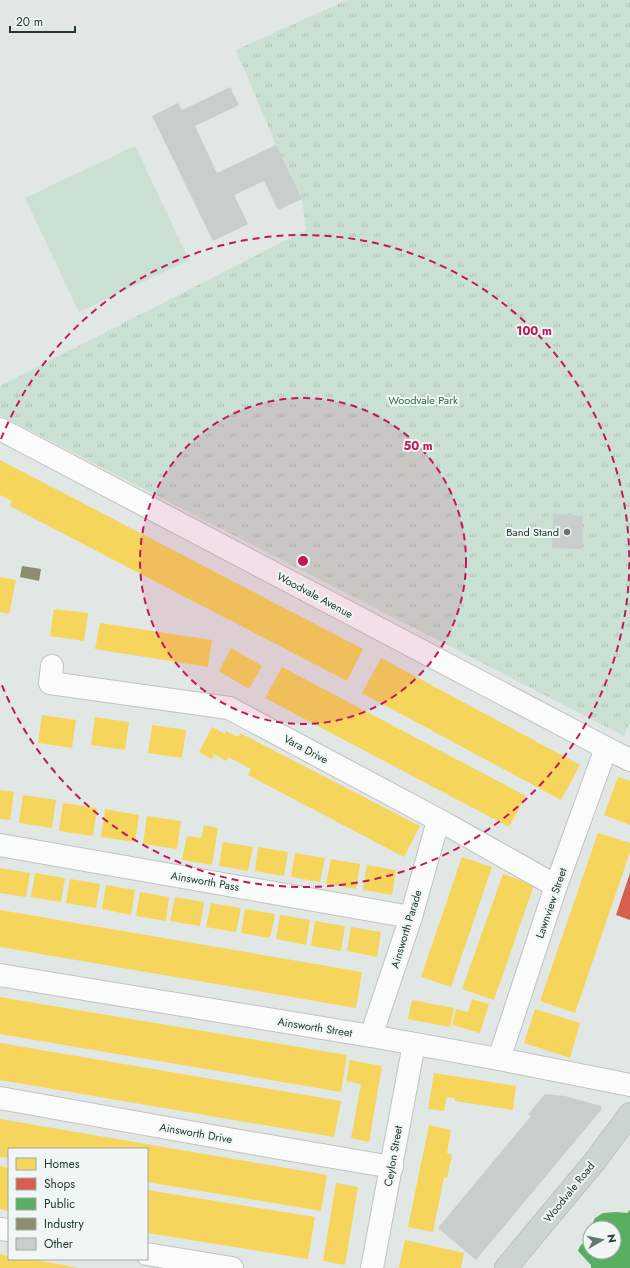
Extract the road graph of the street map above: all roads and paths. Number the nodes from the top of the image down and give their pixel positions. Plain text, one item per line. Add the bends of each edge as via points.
1 (0, 429) edge
2 (52, 666) dead end
3 (606, 748) junction
4 (630, 760) edge
5 (438, 821) junction
6 (0, 845) edge
7 (556, 886) junction
8 (411, 917) junction
9 (0, 975) edge
10 (371, 1036) junction
11 (414, 1044) junction
12 (499, 1059) junction
13 (630, 1085) edge
14 (0, 1098) edge
15 (630, 1114) edge
16 (392, 1167) junction
17 (148, 1254) edge
18 (232, 1268) edge
19 (372, 1268) edge
20 (506, 1268) edge

1 - 3 street, Woodvale Avenue
2 - 5 street, Vara Drive via 50,682 229,708
3 - 4 street, Woodvale Avenue
3 - 7 street, Lawnview Street
5 - 7 street, Vara Drive
5 - 8 street, Ainsworth Parade
6 - 8 street, Ainsworth Pass
7 - 12 street, Lawnview Street
8 - 10 street, Ainsworth Parade
9 - 10 street, Ainsworth Street
10 - 11 street, Ainsworth Street
11 - 12 street, Ainsworth Street
11 - 16 street, Ceylon Street
12 - 13 street, Ainsworth Street
14 - 16 street, Ainsworth Drive
15 - 20 main road, Woodvale Road via 590,1167
16 - 19 street, Ceylon Street
17 - 18 street

